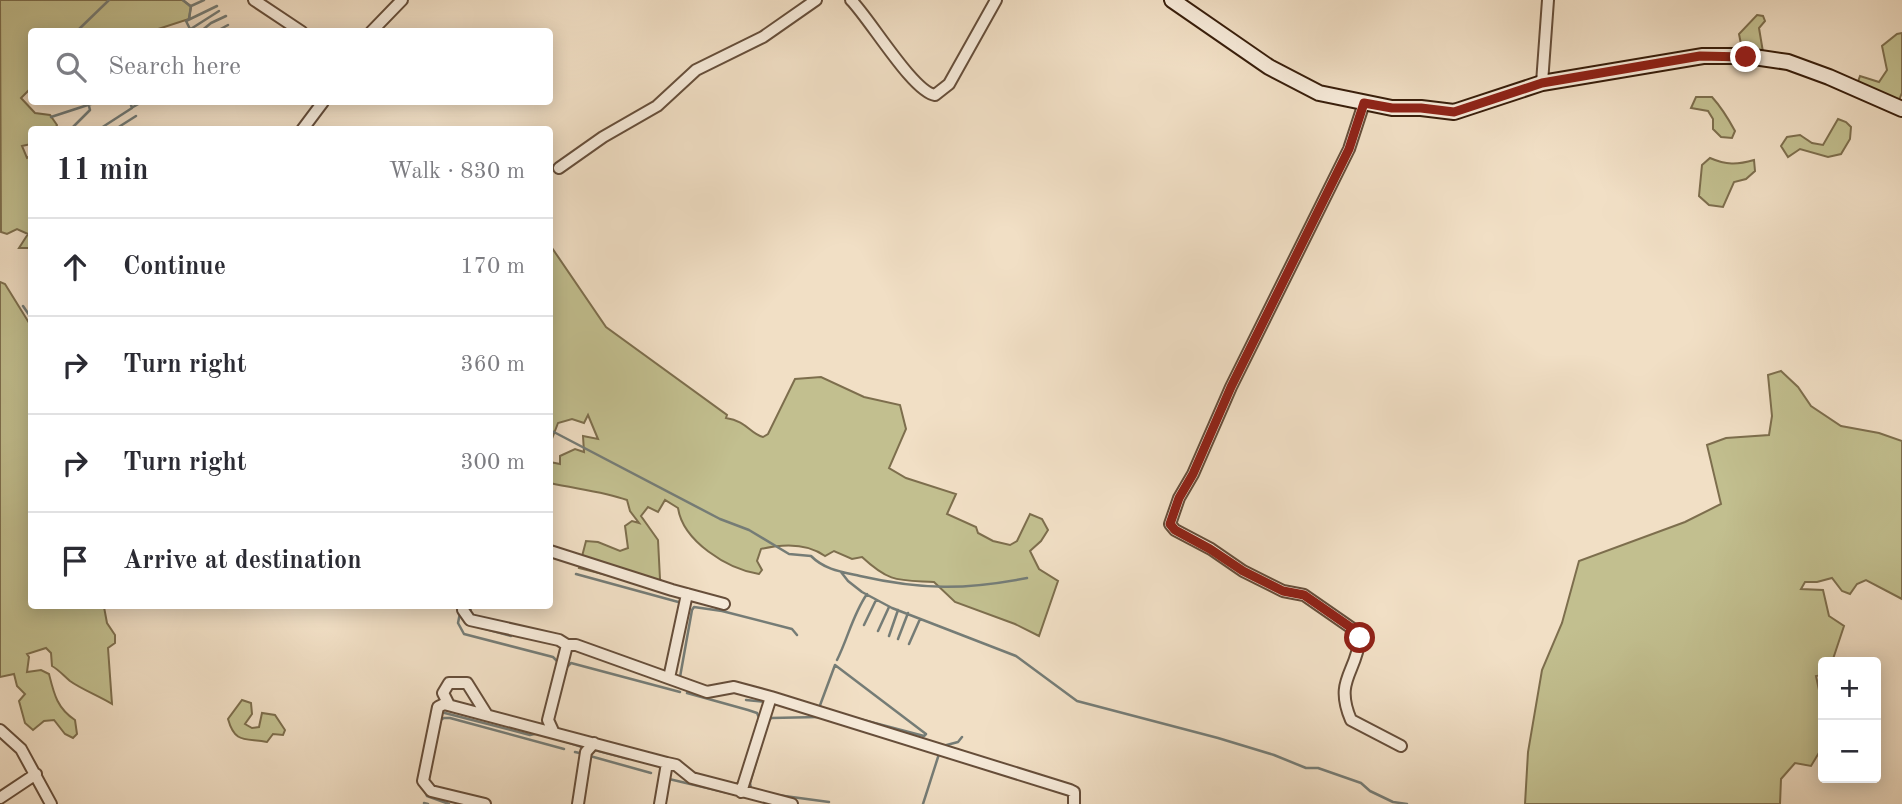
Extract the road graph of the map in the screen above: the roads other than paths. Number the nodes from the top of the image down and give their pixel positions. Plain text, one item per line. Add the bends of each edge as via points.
1 (254, 0) edge
2 (402, 0) edge
3 (816, 0) edge
4 (851, 0) edge
5 (996, 0) edge
6 (1172, 0) edge
7 (1548, 0) edge
8 (296, 28) edge
9 (375, 28) edge
10 (1542, 83) junction
11 (1364, 103) junction
12 (321, 105) edge
13 (1902, 109) edge
14 (305, 126) edge
15 (559, 168) dead end
16 (553, 552) edge
17 (687, 594) junction
18 (724, 604) dead end
19 (463, 609) edge
20 (568, 645) junction
21 (669, 678) junction
22 (771, 697) junction
23 (449, 705) junction
24 (487, 715) junction
25 (548, 720) junction
26 (538, 728) junction
27 (0, 730) edge
28 (553, 731) junction
29 (594, 743) junction
30 (1401, 746) dead end
31 (667, 763) junction
32 (36, 775) junction
33 (741, 792) junction
34 (0, 798) edge
35 (51, 804) edge
36 (485, 804) edge
37 (578, 804) edge
38 (660, 804) edge
39 (792, 804) edge
40 (1074, 804) edge

1 - 8 street
2 - 9 street
3 - 15 street via 763,37 696,70 657,106
4 - 5 street via 909,75 935,95 949,84
6 - 11 street via 1269,67 1319,93
7 - 10 street
10 - 11 street via 1454,112
10 - 13 street via 1700,56 1746,57 1788,62
11 - 30 street via 1349,149 1231,387 1170,524 1243,571 1283,591 1304,595 1353,629 1360,638 1359,651 1344,687 1343,702 1351,720
12 - 14 street
16 - 17 street
17 - 18 street
17 - 21 street
19 - 20 street via 470,620
20 - 21 street
20 - 25 street
21 - 22 street via 707,692 734,687
22 - 33 street
22 - 40 street via 1070,790
23 - 24 street
23 - 24 street via 443,693 449,683 467,683
23 - 36 street via 438,707 423,781 430,791
24 - 26 street
25 - 26 street
25 - 28 street
26 - 28 street
27 - 32 street via 21,749
28 - 29 street
29 - 31 street
29 - 37 street via 586,752
31 - 33 street via 692,778
31 - 38 street
32 - 34 street
32 - 35 street
33 - 39 street

